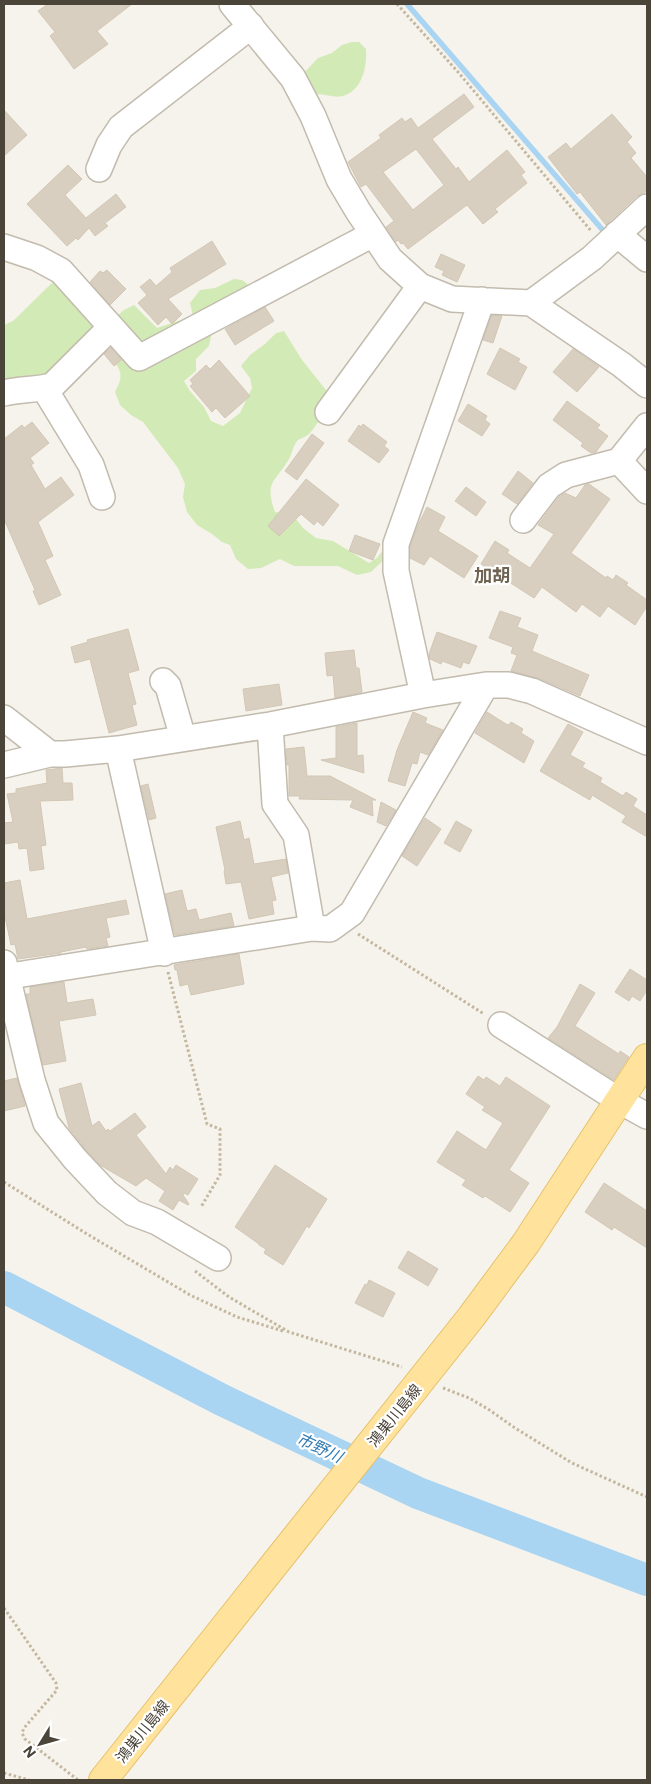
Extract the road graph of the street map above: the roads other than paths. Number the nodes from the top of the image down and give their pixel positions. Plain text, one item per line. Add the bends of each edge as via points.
1 (232, 4) edge
2 (251, 26) junction
3 (99, 169) dead end
4 (647, 207) edge
5 (373, 234) junction
6 (610, 240) junction
7 (4, 247) edge
8 (647, 259) edge
9 (420, 286) junction
10 (482, 300) junction
11 (532, 303) junction
12 (111, 327) junction
13 (647, 385) edge
14 (44, 388) junction
15 (4, 392) edge
16 (328, 412) dead end
17 (647, 426) edge
18 (619, 461) junction
19 (647, 492) edge
20 (102, 498) dead end
21 (522, 520) dead end
22 (163, 681) dead end
23 (486, 685) junction
24 (423, 695) junction
25 (4, 718) edge
26 (270, 725) junction
27 (183, 738) junction
28 (647, 742) edge
29 (118, 749) junction
30 (50, 754) junction
31 (4, 765) edge
32 (312, 928) junction
33 (164, 953) junction
34 (5, 972) edge
35 (501, 1025) road end
36 (647, 1058) edge
37 (620, 1101) junction
38 (647, 1116) edge
39 (218, 1258) dead end
40 (103, 1780) edge

1 - 2 street
2 - 3 street via 121,128 109,145
2 - 5 street via 293,78 339,179
4 - 6 street
5 - 9 street via 390,259
5 - 12 street via 139,358
6 - 8 street
6 - 11 street via 592,258
7 - 12 street via 37,258 61,271
9 - 10 street via 452,299
9 - 16 street
10 - 11 street
10 - 24 street via 396,544 396,571
11 - 13 street
12 - 14 street via 52,386
14 - 15 street
14 - 20 street via 91,466
17 - 18 street
18 - 19 street
18 - 21 street via 566,475 549,486
22 - 27 street via 168,686
23 - 24 street
23 - 28 street via 532,690
23 - 32 street via 352,913 330,929
24 - 26 street
25 - 30 street
26 - 27 street
26 - 32 street via 275,804 296,834
27 - 29 street
29 - 30 street
29 - 33 street
30 - 31 street
32 - 33 street
33 - 34 street
34 - 39 street via 46,1124 74,1160 107,1193 134,1213 157,1222
35 - 37 street
36 - 37 main road, 鴻巣川島線
37 - 38 street
37 - 40 main road, 鴻巣川島線 via 428,1384

